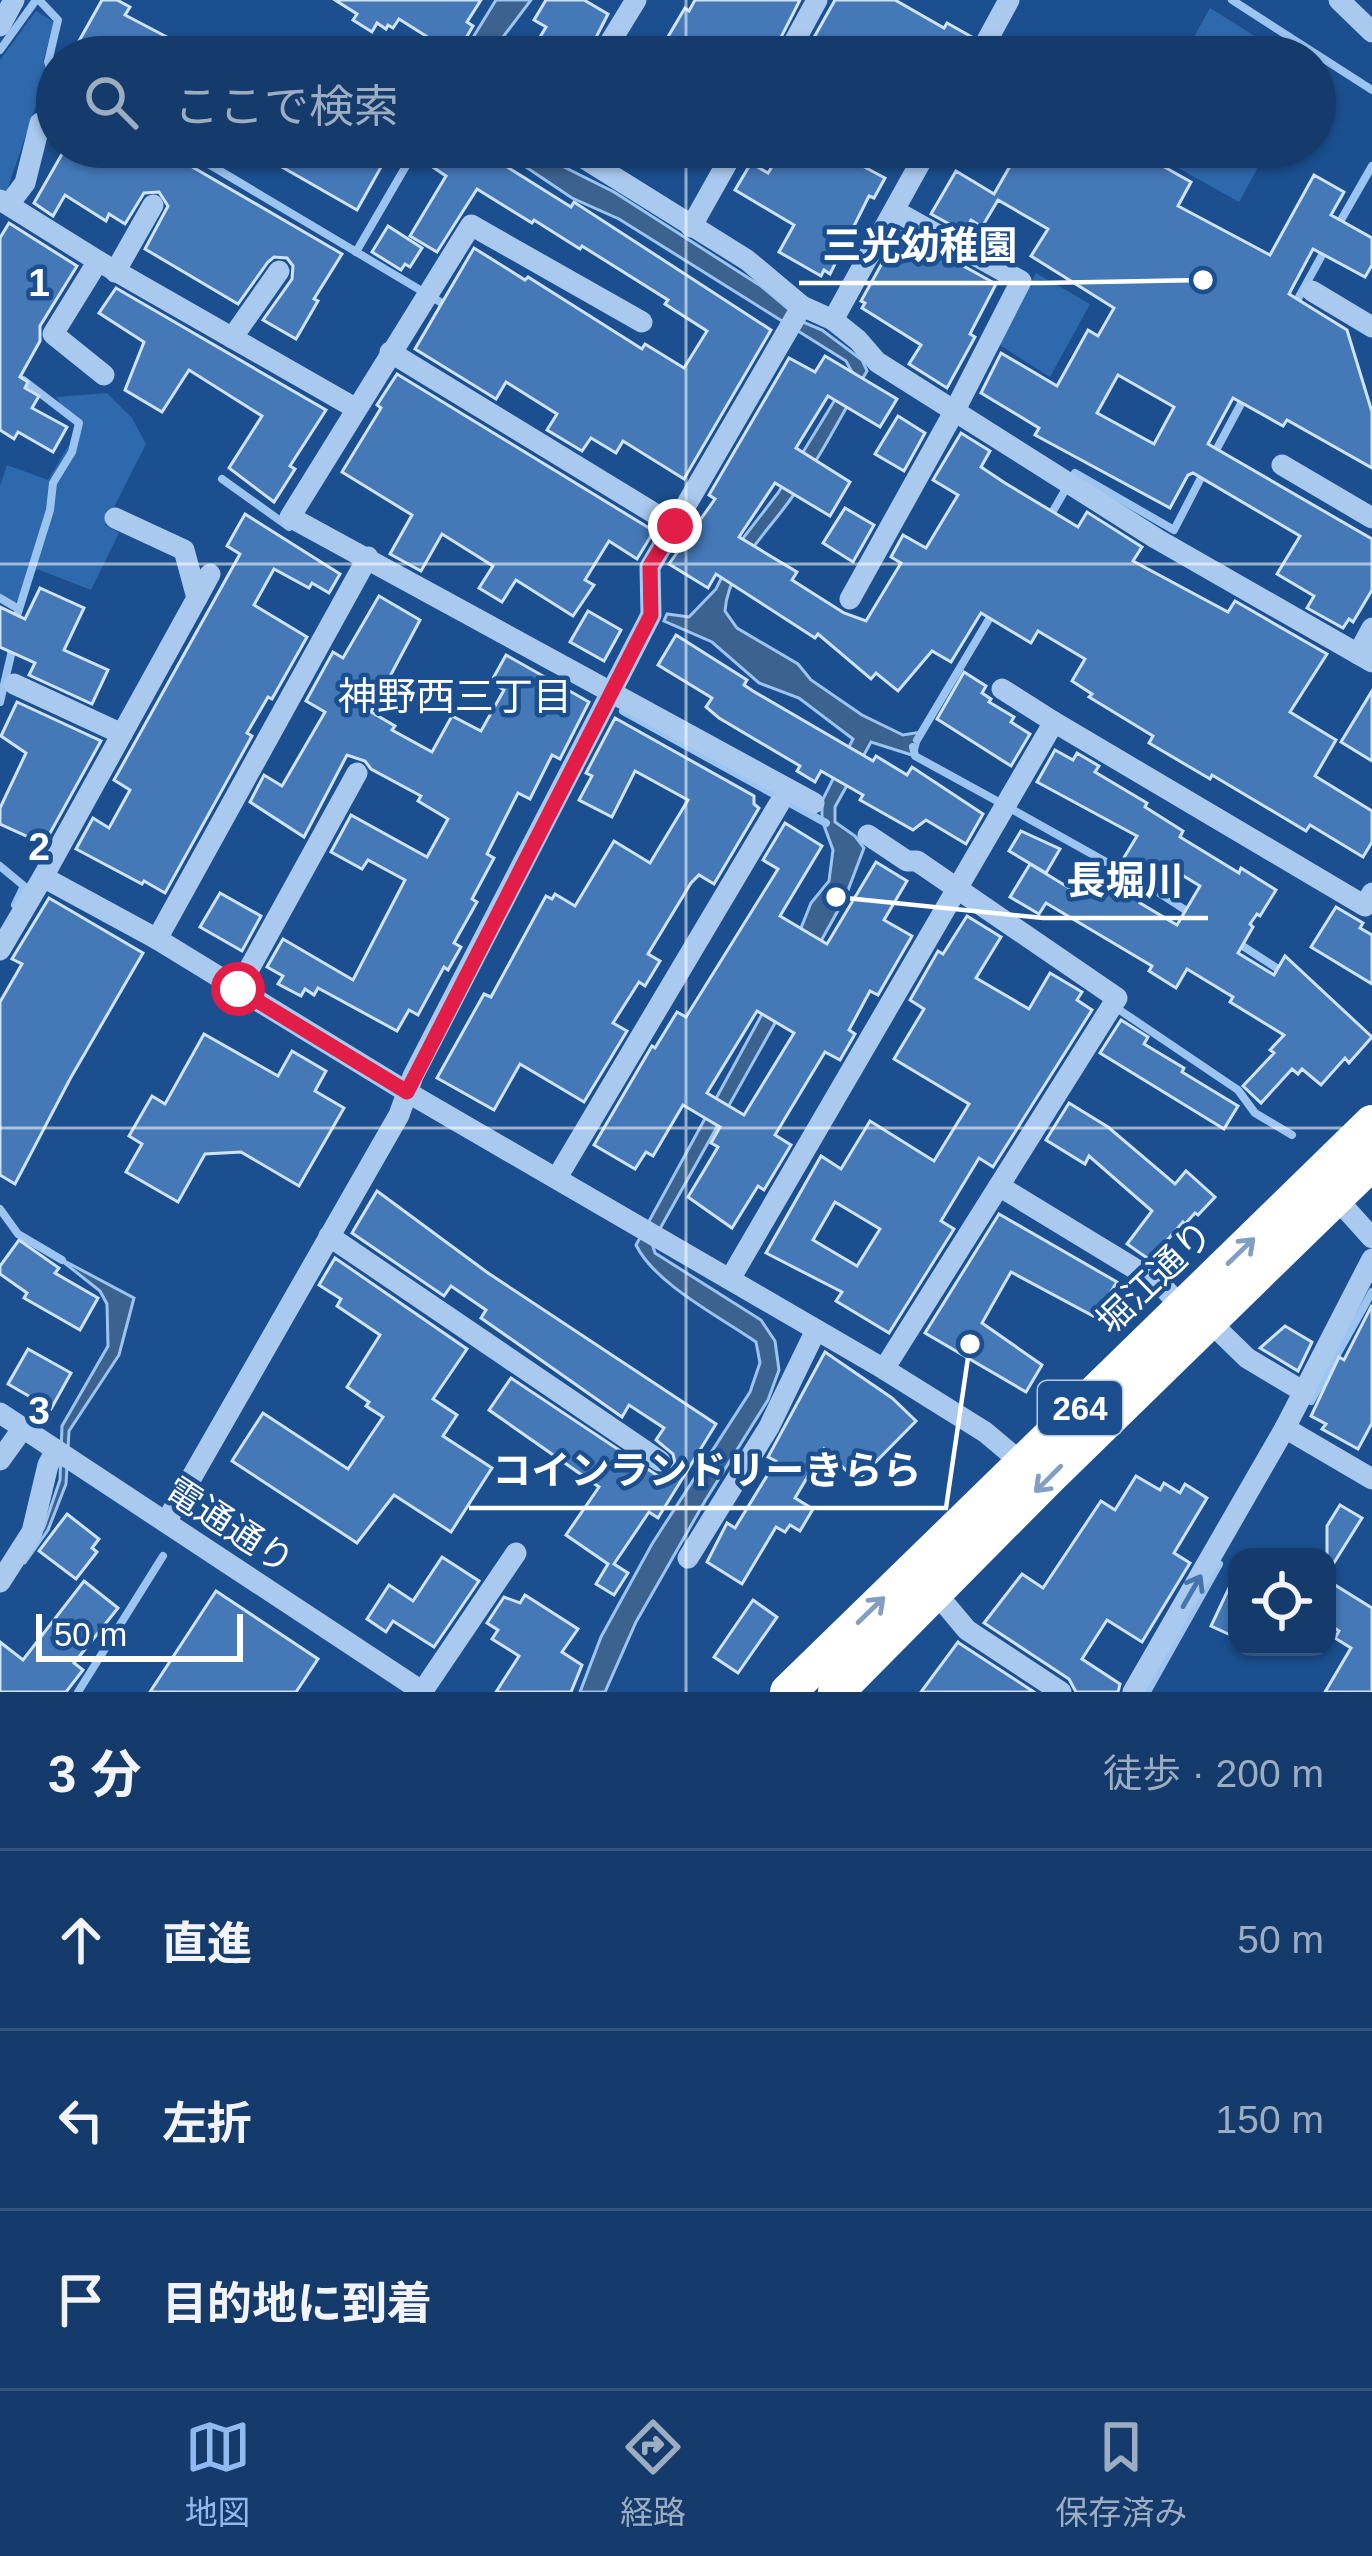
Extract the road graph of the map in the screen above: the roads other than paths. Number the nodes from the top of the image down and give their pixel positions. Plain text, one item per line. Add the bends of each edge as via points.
1 (14, 0) edge
2 (636, 0) edge
3 (818, 0) edge
4 (1009, 0) edge
5 (1339, 0) edge
6 (0, 26) edge
7 (1372, 32) edge
8 (614, 36) edge
9 (798, 36) edge
10 (989, 36) edge
11 (36, 140) edge
12 (599, 168) edge
13 (724, 168) edge
14 (918, 168) edge
15 (4, 201) edge
16 (153, 205) dead end
17 (895, 211) junction
18 (691, 227) junction
19 (106, 267) junction
20 (279, 271) dead end
21 (1312, 291) dead end
22 (802, 306) junction
23 (833, 320) junction
24 (642, 322) dead end
25 (1372, 327) edge
26 (232, 338) junction
27 (390, 352) junction
28 (104, 375) dead end
29 (355, 408) junction
30 (955, 412) junction
31 (1282, 465) dead end
32 (115, 518) dead end
33 (1372, 518) edge
34 (675, 526) junction
35 (368, 557) junction
36 (210, 574) dead end
37 (196, 598) junction
38 (850, 599) dead end
39 (1372, 628) edge
40 (1365, 658) edge
41 (14, 684) dead end
42 (1002, 689) dead end
43 (609, 692) junction
44 (1054, 722) junction
45 (122, 734) junction
46 (357, 772) dead end
47 (814, 803) dead end
48 (779, 804) dead end
49 (868, 835) dead end
50 (44, 877) junction
51 (957, 888) junction
52 (1372, 893) edge
53 (157, 939) junction
54 (0, 950) edge
55 (238, 989) junction
56 (407, 1092) junction
57 (1372, 1123) edge
58 (1372, 1162) edge
59 (558, 1177) junction
60 (999, 1186) junction
61 (1326, 1187) junction
62 (329, 1236) junction
63 (1372, 1238) edge
64 (1372, 1259) edge
65 (730, 1279) junction
66 (1196, 1315) junction
67 (816, 1330) junction
68 (884, 1369) junction
69 (1304, 1392) junction
70 (0, 1413) edge
71 (23, 1428) junction
72 (1285, 1428) junction
73 (56, 1450) junction
74 (0, 1460) edge
75 (660, 1461) dead end
76 (1023, 1464) junction
77 (1372, 1479) edge
78 (166, 1522) junction
79 (516, 1553) dead end
80 (688, 1558) dead end
81 (0, 1582) edge
82 (935, 1592) junction
83 (423, 1692) edge
84 (788, 1692) edge
85 (836, 1692) edge
86 (1061, 1692) edge
87 (1133, 1692) edge

1 - 6 street
2 - 8 street
3 - 9 street
4 - 10 street
5 - 7 street
11 - 15 street via 26,183
12 - 18 street
13 - 18 street
14 - 17 street
15 - 19 street
16 - 19 street
17 - 23 street
17 - 30 street via 1021,281
18 - 22 street
19 - 26 street
19 - 28 street via 53,334
20 - 26 street
21 - 25 street
22 - 23 street
22 - 34 street
23 - 30 street via 877,362
24 - 27 street via 471,225
26 - 29 street
27 - 29 street
27 - 34 street
29 - 35 street via 290,517
30 - 38 street
30 - 40 street
31 - 33 street
32 - 37 street via 184,550
34 - 43 street via 650,566 651,615
35 - 43 street
35 - 53 street
36 - 37 street
37 - 45 street
39 - 40 street
41 - 45 street
42 - 44 street
43 - 47 street
43 - 56 street
44 - 51 street
44 - 52 street via 1365,906
45 - 50 street
46 - 55 street
48 - 59 street
49 - 51 street
50 - 53 street
50 - 54 street
51 - 60 street via 1117,998
51 - 65 street
53 - 55 street
55 - 56 street
56 - 59 street
56 - 62 street
57 - 61 highway, 堀江通り / 264
58 - 61 highway, 堀江通り / 264
59 - 65 street
60 - 66 street via 1160,1284
60 - 68 street
61 - 63 street
61 - 66 highway, 堀江通り / 264
62 - 75 street
62 - 78 street
64 - 69 street
65 - 67 street
66 - 69 street
66 - 76 highway, 堀江通り / 264
66 -> 82 highway, 堀江通り / 264
67 - 68 street
67 - 80 street via 769,1427
68 - 76 street
69 - 72 street
70 - 71 street, 電通通り
71 - 73 street, 電通通り
71 - 74 street
72 - 77 street
87 -> 72 street
73 - 78 street, 電通通り
73 - 81 street via 32,1532
84 -> 76 highway, 堀江通り / 264
78 - 83 street, 電通通り
79 - 83 street
82 - 85 highway, 堀江通り / 264
82 - 86 street via 968,1630

